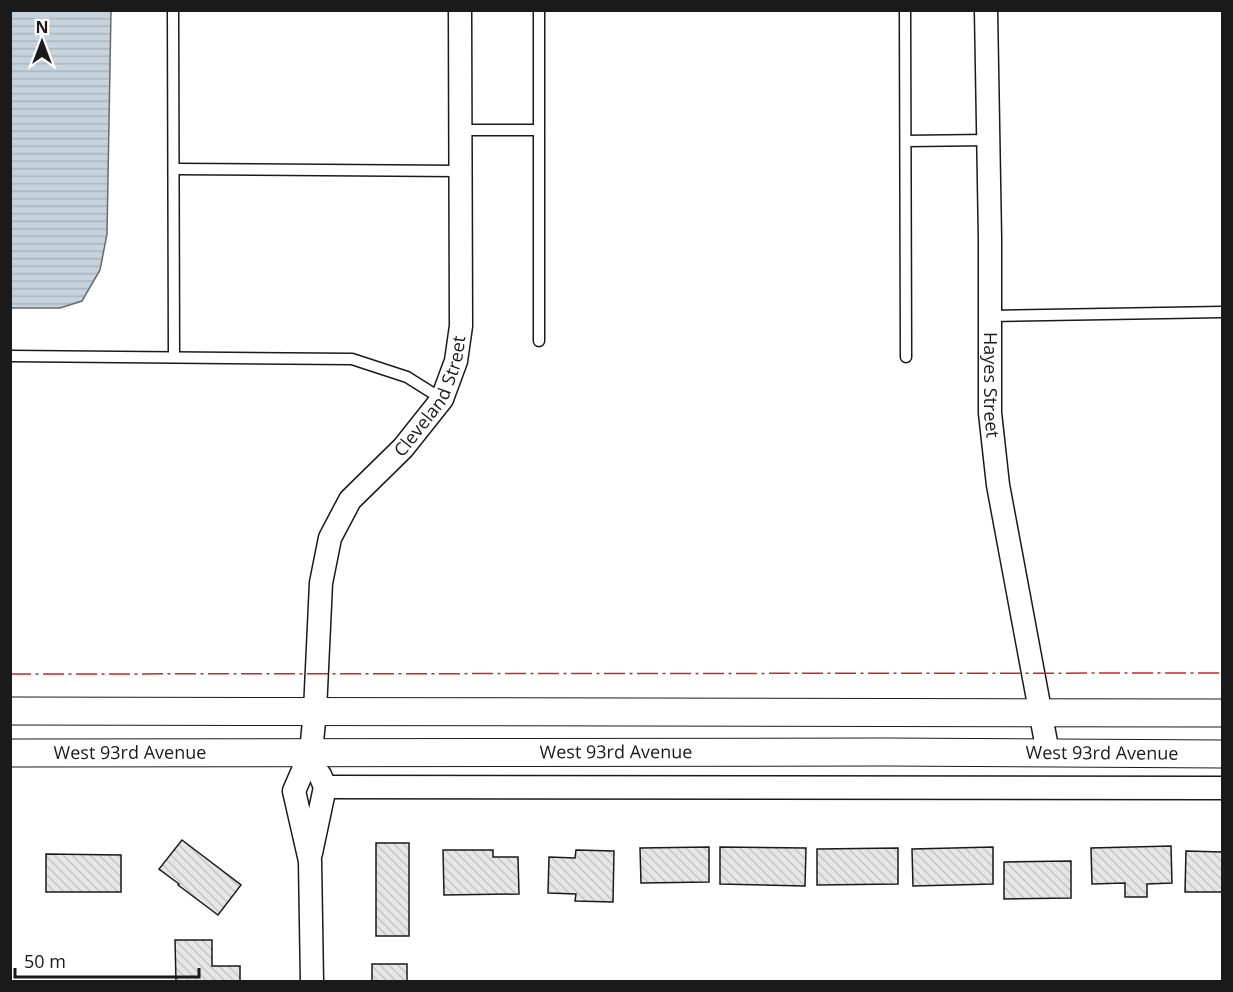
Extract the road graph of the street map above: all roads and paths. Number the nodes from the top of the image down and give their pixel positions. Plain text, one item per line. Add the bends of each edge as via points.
1 (173, 10) edge
2 (460, 10) edge
3 (539, 10) edge
4 (905, 10) edge
5 (986, 10) edge
6 (460, 130) junction
7 (538, 130) junction
8 (988, 140) junction
9 (906, 141) junction
10 (174, 169) junction
11 (460, 171) junction
12 (1222, 312) edge
13 (990, 316) junction
14 (539, 341) dead end
15 (10, 356) edge
16 (174, 357) junction
17 (906, 357) dead end
18 (442, 399) junction
19 (10, 711) edge
20 (315, 711) junction
21 (1041, 712) junction
22 (1222, 713) edge
23 (311, 752) junction
24 (10, 753) edge
25 (1048, 753) junction
26 (1222, 754) edge
27 (325, 787) junction
28 (1222, 788) edge
29 (310, 861) junction
30 (312, 981) edge

1 - 10 lane
2 - 6 street, Cleveland Street
3 - 7 lane
4 - 9 lane
5 - 8 street, Hayes Street
6 - 7 lane
6 - 11 street, Cleveland Street
7 - 14 lane
8 - 9 lane
8 - 13 street, Hayes Street
9 - 17 lane
10 - 11 lane
10 - 16 lane
11 - 18 street, Cleveland Street via 461,326 456,361
12 - 13 lane
13 - 21 street, Hayes Street via 990,413 998,485
15 - 16 lane
16 - 18 lane via 352,359 407,376
18 - 20 street, Cleveland Street via 403,448 350,500 330,538 321,583
19 - 20 street
20 - 21 street
20 - 23 street, Cleveland Street
21 - 22 street
21 - 25 street, Hayes Street
23 - 24 street, West 93rd Avenue
23 - 25 street, West 93rd Avenue
23 - 27 street, Cleveland Street
23 - 29 street, Cleveland Street via 294,791
25 - 26 street, West 93rd Avenue
27 - 28 street
27 - 29 street, Cleveland Street
29 - 30 street, Cleveland Street

